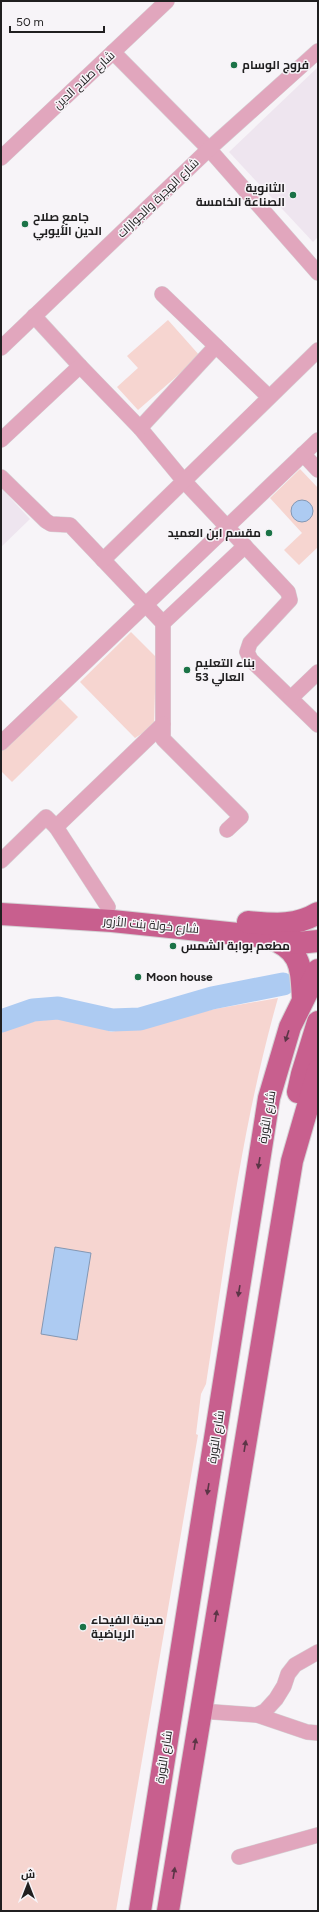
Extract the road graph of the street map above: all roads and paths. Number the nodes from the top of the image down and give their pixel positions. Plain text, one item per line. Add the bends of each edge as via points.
1 (167, 1) edge
2 (318, 50) edge
3 (113, 52) junction
4 (209, 149) junction
5 (1, 158) edge
6 (315, 265) edge
7 (162, 294) dead end
8 (34, 316) junction
9 (216, 346) junction
10 (1, 348) edge
11 (318, 350) edge
12 (80, 366) junction
13 (269, 397) junction
14 (140, 428) junction
15 (1, 440) edge
16 (318, 440) edge
17 (303, 454) junction
18 (318, 470) edge
19 (1, 477) edge
20 (183, 480) junction
21 (227, 527) junction
22 (246, 546) junction
23 (103, 560) junction
24 (146, 605) junction
25 (163, 623) junction
26 (318, 672) edge
27 (291, 698) junction
28 (163, 724) junction
29 (318, 725) edge
30 (1, 744) edge
31 (56, 827) junction
32 (227, 830) dead end
33 (1, 861) edge
34 (1, 903) edge
35 (108, 908) junction
36 (318, 913) edge
37 (1, 914) edge
38 (284, 933) junction
39 (317, 943) edge
40 (318, 970) edge
41 (303, 1001) junction
42 (318, 1022) edge
43 (318, 1071) edge
44 (292, 1161) junction
45 (318, 1652) edge
46 (200, 1712) junction
47 (257, 1715) junction
48 (318, 1733) edge
49 (318, 1835) edge
50 (239, 1857) dead end
51 (140, 1911) edge
52 (168, 1911) edge

1 - 3 street, شارع صلاح الدين
2 - 4 street, شارع الهجرة والجوازات
3 - 4 street
3 - 5 street, شارع صلاح الدين
4 - 6 street
4 - 8 street, شارع الهجرة والجوازات
7 - 9 street
8 - 10 street, شارع الهجرة والجوازات
8 - 12 street
9 - 13 street
9 - 14 street
11 - 13 street
12 - 14 street
12 - 15 street
13 - 20 street
14 - 20 street
16 - 17 street
17 - 18 street
17 - 21 street
19 - 23 street via 46,521 51,524 70,525
20 - 21 street
20 - 23 street
21 - 22 street
21 - 24 street
22 - 25 street
22 - 27 street via 288,592 290,600 250,643 247,652 251,660
23 - 24 street
24 - 25 street
24 - 30 street
25 - 28 street
26 - 27 street
27 - 29 street
28 - 31 street
28 - 32 street via 163,739 241,817
31 - 33 street via 46,817
31 - 35 street
34 - 35 main road, شارع خولة بنت الأزور
35 - 38 main road, شارع خولة بنت الأزور via 274,924
36 - 38 main road, شارع خولة بنت الأزور
37 - 38 main road, شارع خولة بنت الأزور via 112,921 267,937
38 - 39 main road
38 - 41 main road, شارع خولة بنت الأزور via 303,977
40 - 41 main road, شارع الثورة
41 -> 51 main road, شارع الثورة via 290,1027 269,1098
42 - 44 main road via 298,1095
43 - 44 main road
46 -> 44 main road
45 - 47 street via 296,1665 288,1674 276,1699 265,1711
46 - 47 street
52 -> 46 main road
47 - 48 street via 307,1732
49 - 50 street

